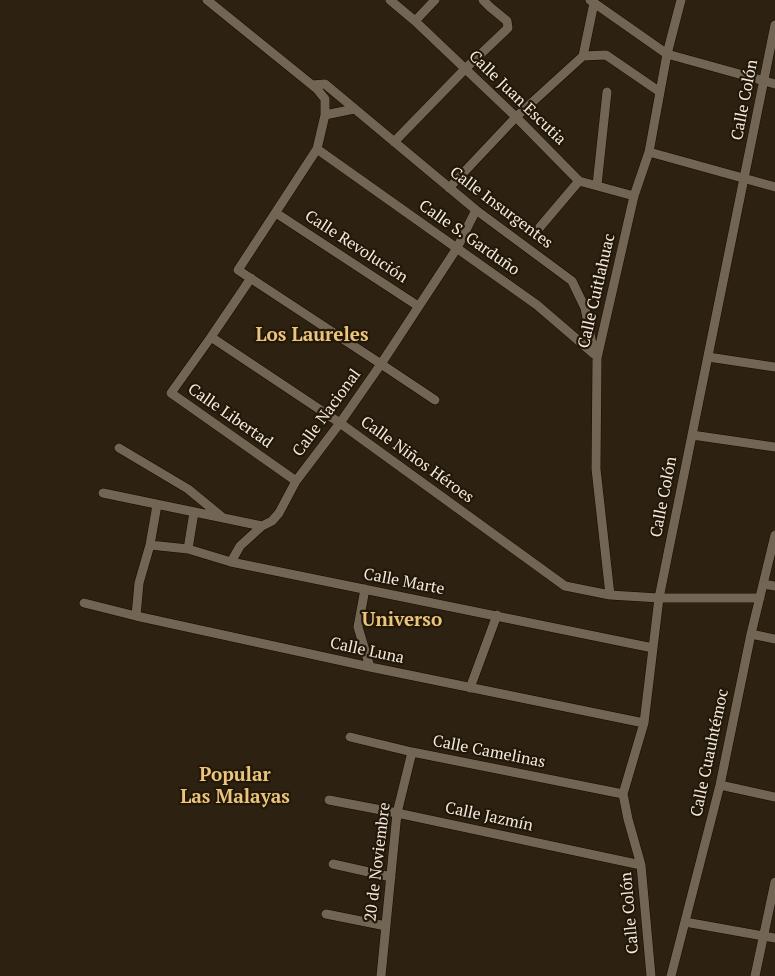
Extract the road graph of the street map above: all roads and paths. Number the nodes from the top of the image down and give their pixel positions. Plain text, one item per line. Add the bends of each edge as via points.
1 (207, 0) edge
2 (390, 0) edge
3 (435, 0) edge
4 (483, 0) edge
5 (680, 0) edge
6 (592, 2) edge
7 (415, 21) junction
8 (775, 25) edge
9 (668, 54) junction
10 (583, 56) junction
11 (466, 68) junction
12 (764, 82) junction
13 (775, 84) edge
14 (312, 85) junction
15 (607, 92) dead end
16 (660, 92) junction
17 (354, 109) junction
18 (325, 116) junction
19 (516, 117) junction
20 (394, 142) junction
21 (317, 149) junction
22 (649, 152) junction
23 (744, 179) junction
24 (579, 181) junction
25 (596, 186) junction
26 (775, 187) edge
27 (450, 188) junction
28 (634, 196) junction
29 (476, 210) junction
30 (276, 213) junction
31 (540, 227) dead end
32 (457, 248) junction
33 (251, 278) junction
34 (418, 306) junction
35 (211, 337) junction
36 (596, 356) junction
37 (708, 357) junction
38 (381, 364) junction
39 (775, 367) edge
40 (435, 400) dead end
41 (340, 423) junction
42 (692, 435) junction
43 (775, 447) edge
44 (119, 448) dead end
45 (296, 481) junction
46 (103, 493) dead end
47 (157, 505) junction
48 (194, 512) junction
49 (223, 518) junction
50 (262, 526) junction
51 (775, 535) edge
52 (150, 545) junction
53 (188, 549) junction
54 (231, 562) junction
55 (764, 584) junction
56 (775, 586) edge
57 (365, 589) junction
58 (610, 595) junction
59 (659, 598) junction
60 (760, 598) junction
61 (84, 603) dead end
62 (497, 615) junction
63 (136, 616) junction
64 (751, 634) junction
65 (775, 639) edge
66 (653, 648) junction
67 (370, 667) junction
68 (470, 688) junction
69 (644, 723) junction
70 (350, 737) dead end
71 (412, 752) junction
72 (720, 785) junction
73 (623, 794) junction
74 (775, 798) edge
75 (329, 800) dead end
76 (397, 813) junction
77 (333, 864) dead end
78 (641, 865) junction
79 (391, 877) junction
80 (775, 882) edge
81 (326, 914) dead end
82 (686, 922) junction
83 (386, 926) junction
84 (763, 936) junction
85 (775, 938) edge
86 (381, 976) edge
87 (651, 976) edge
88 (671, 976) edge
89 (755, 976) edge

1 - 14 street
2 - 7 street, Calle Juan Escutia
3 - 7 street
4 - 11 street via 507,21 508,28
5 - 9 street, Calle Cuitlahuac
6 - 9 street
6 - 10 street
7 - 11 street, Calle Juan Escutia
8 - 12 street, Calle Colón
9 - 12 street
9 - 16 street, Calle Cuitlahuac
10 - 16 street via 606,55
10 - 19 street
11 - 19 street, Calle Juan Escutia
11 - 20 street
12 - 13 street
12 - 23 street, Calle Colón
14 - 17 street, Calle Insurgentes via 325,84
14 - 18 street via 325,99
15 - 25 street
16 - 22 street, Calle Cuitlahuac
17 - 18 street
17 - 20 street, Calle Insurgentes
18 - 21 street
19 - 24 street, Calle Juan Escutia
19 - 27 street
20 - 27 street, Calle Insurgentes
21 - 30 street
21 - 32 street, Calle S. Garduño
22 - 23 street
22 - 28 street, Calle Cuitlahuac
23 - 26 street
23 - 37 street, Calle Colón
24 - 25 street, Calle Juan Escutia
24 - 31 street
25 - 28 street, Calle Juan Escutia
27 - 29 street, Calle Insurgentes
28 - 36 street, Calle Cuitlahuac
29 - 32 street, Calle Nacional
29 - 36 street, Calle Insurgentes via 572,281 585,308
30 - 33 street via 238,270
30 - 34 street, Calle Revolución
32 - 34 street, Calle Nacional
32 - 36 street, Calle S. Garduño via 537,305
33 - 35 street
33 - 38 street
34 - 38 street, Calle Nacional
35 - 41 street, Calle Niños Héroes
35 - 45 street, Calle Libertad via 171,393
36 - 58 street, Calle Cuitlahuac via 596,469
37 - 39 street
37 - 42 street, Calle Colón
38 - 40 street
38 - 41 street, Calle Nacional
41 - 45 street, Calle Nacional
41 - 58 street, Calle Niños Héroes via 565,586
42 - 43 street
42 - 59 street, Calle Colón
44 - 49 street via 188,489
45 - 50 street, Calle Nacional via 278,514
46 - 47 street
47 - 48 street
47 - 52 street
48 - 49 street
48 - 53 street
49 - 50 street
50 - 54 street, Calle Nacional via 240,546
51 - 55 street, Calle Cuauhtémoc
52 - 53 street, Calle Marte
52 - 63 street via 139,582
53 - 54 street, Calle Marte
54 - 57 street, Calle Marte
55 - 56 street
55 - 60 street, Calle Cuauhtémoc
57 - 62 street, Calle Marte
57 - 67 street via 358,628
58 - 59 street, Calle Niños Héroes
59 - 60 street, Calle Niños Héroes
59 - 66 street, Calle Colón
60 - 64 street, Calle Cuauhtémoc
61 - 63 street, Calle Luna
62 - 66 street, Calle Marte
62 - 68 street
63 - 67 street, Calle Luna
64 - 65 street
64 - 72 street, Calle Cuauhtémoc
66 - 69 street, Calle Colón
67 - 68 street, Calle Luna
68 - 69 street, Calle Luna
69 - 73 street, Calle Colón
70 - 71 street, Calle Camelinas
71 - 73 street, Calle Camelinas
71 - 76 street, 20 de Noviembre
72 - 74 street
72 - 82 street, Calle Cuauhtémoc
73 - 78 street, Calle Colón
75 - 76 street, Calle Jazmín
76 - 78 street, Calle Jazmín
76 - 79 street, 20 de Noviembre
77 - 79 street
78 - 87 street, Calle Colón
79 - 83 street, 20 de Noviembre
80 - 84 street
81 - 83 street
82 - 84 street
82 - 88 street, Calle Cuauhtémoc
83 - 86 street, 20 de Noviembre
84 - 85 street
84 - 89 street

